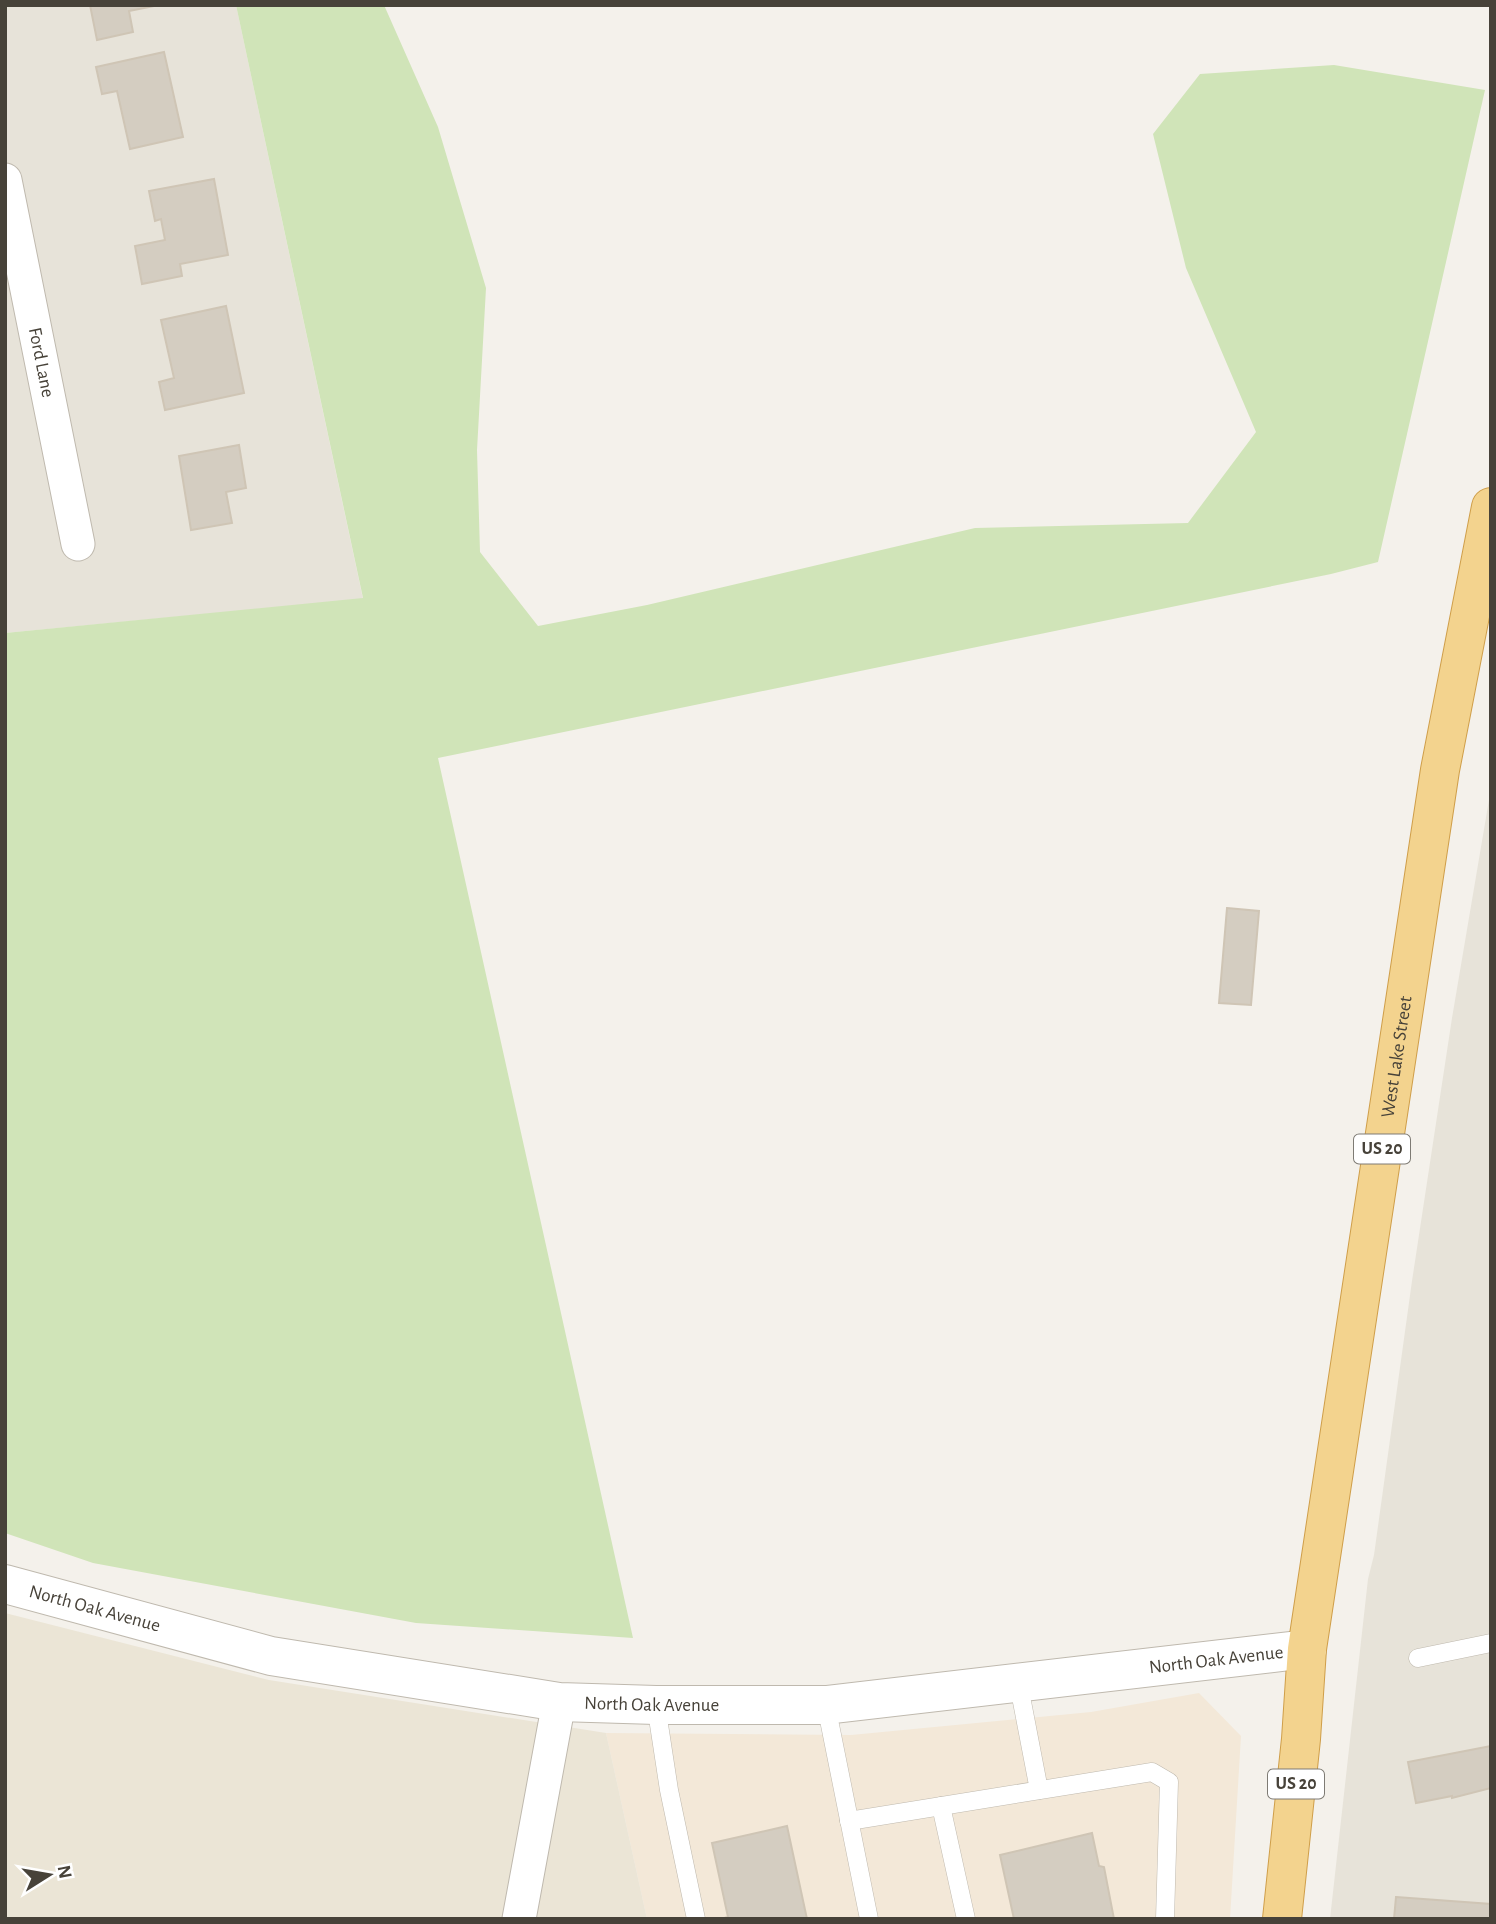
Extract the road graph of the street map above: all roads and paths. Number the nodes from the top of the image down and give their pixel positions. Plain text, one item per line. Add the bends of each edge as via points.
1 (5, 180) edge
2 (1491, 507) edge
3 (78, 544) dead end
4 (5, 1584) edge
5 (1491, 1643) edge
6 (1307, 1649) junction
7 (1418, 1657) dead end
8 (1018, 1681) junction
9 (559, 1702) junction
10 (656, 1705) junction
11 (826, 1705) junction
12 (1039, 1790) junction
13 (942, 1806) junction
14 (849, 1821) junction
15 (519, 1919) edge
16 (696, 1919) edge
17 (869, 1919) edge
18 (966, 1919) edge
19 (1165, 1919) edge
20 (1282, 1919) edge

1 - 3 street, Ford Lane
2 - 6 highway, West Lake Street / US 20 via 1440,770
4 - 9 street, North Oak Avenue via 271,1656
5 - 7 lane
6 - 8 street, North Oak Avenue
6 - 20 highway, US 20
8 - 11 street, North Oak Avenue
8 - 12 lane
9 - 10 street, North Oak Avenue
9 - 15 street
10 - 11 street, North Oak Avenue
10 - 16 lane
11 - 14 lane
12 - 13 lane
12 - 19 lane via 1152,1772 1169,1782
13 - 14 lane
13 - 18 lane
14 - 17 lane

